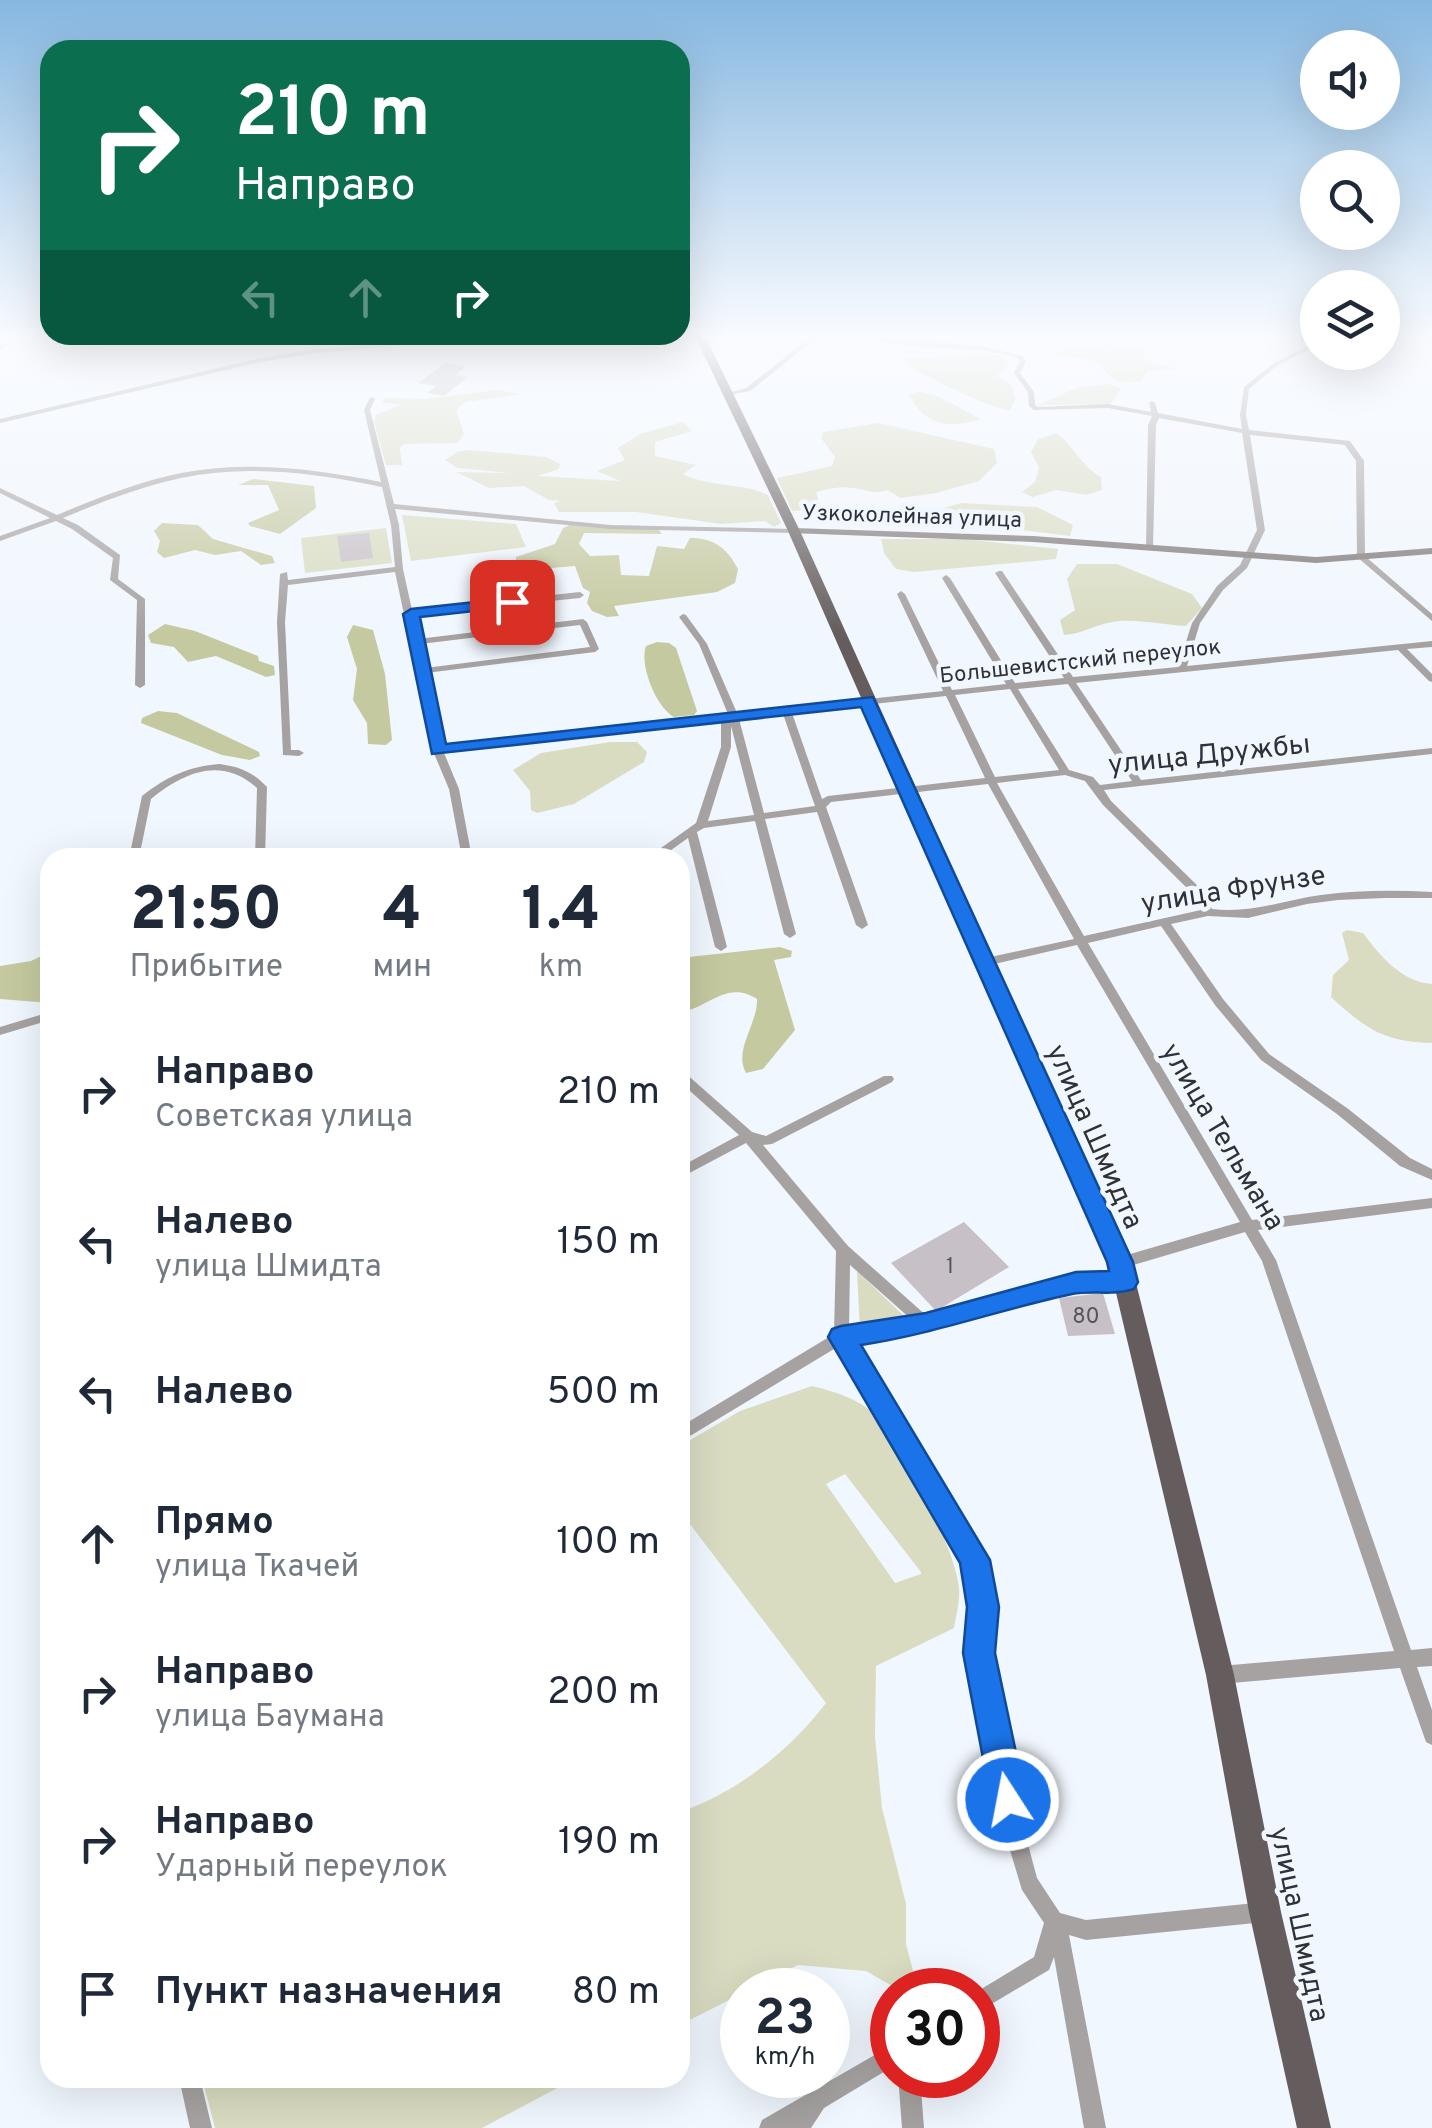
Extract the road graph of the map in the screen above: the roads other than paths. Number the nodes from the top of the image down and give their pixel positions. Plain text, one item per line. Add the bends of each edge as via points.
1 (373, 435) edge
2 (749, 435) edge
3 (1152, 435) edge
4 (1249, 435) edge
5 (1284, 435) edge
6 (385, 486) junction
7 (0, 490) edge
8 (391, 506) junction
9 (54, 519) junction
10 (794, 531) junction
11 (0, 539) edge
12 (1149, 546) junction
13 (1432, 552) edge
14 (1248, 555) junction
15 (1361, 557) junction
16 (399, 569) junction
17 (999, 574) dead end
18 (946, 578) dead end
19 (900, 594) dead end
20 (580, 595) dead end
21 (411, 614) junction
22 (683, 617) dead end
23 (1432, 618) edge
24 (414, 642) junction
25 (1432, 644) edge
26 (1400, 647) junction
27 (1182, 669) junction
28 (422, 671) junction
29 (1432, 679) edge
30 (1070, 682) junction
31 (140, 685) dead end
32 (1013, 686) junction
33 (947, 694) junction
34 (867, 701) junction
35 (786, 710) junction
36 (730, 716) junction
37 (438, 750) junction
38 (1432, 750) edge
39 (299, 753) dead end
40 (1065, 772) junction
41 (992, 782) junction
42 (1139, 784) junction
43 (1097, 788) junction
44 (906, 789) junction
45 (820, 807) junction
46 (758, 816) junction
47 (697, 828) junction
48 (136, 848) edge
49 (260, 848) edge
50 (464, 848) edge
51 (667, 848) edge
52 (1432, 895) edge
53 (1208, 912) junction
54 (1163, 921) junction
55 (862, 925) dead end
56 (790, 934) dead end
57 (1082, 943) junction
58 (720, 948) dead end
59 (986, 962) junction
60 (40, 1019) edge
61 (0, 1031) edge
62 (888, 1079) dead end
63 (690, 1084) edge
64 (748, 1136) junction
65 (690, 1167) edge
66 (1432, 1175) edge
67 (1432, 1203) edge
68 (1246, 1226) junction
69 (843, 1250) junction
70 (1122, 1272) junction
71 (926, 1324) junction
72 (841, 1337) junction
73 (690, 1430) edge
74 (1407, 1657) junction
75 (1432, 1657) edge
76 (1220, 1675) junction
77 (1432, 1736) edge
78 (1266, 1912) junction
79 (1054, 1921) junction
80 (1000, 1989) edge
81 (870, 2069) edge
82 (192, 2088) edge
83 (910, 2098) edge
84 (818, 2102) junction
85 (201, 2128) edge
86 (770, 2128) edge
87 (798, 2128) edge
88 (913, 2128) edge
89 (1095, 2128) edge
90 (1314, 2128) edge

1 - 6 street
2 - 10 main road, улица Шмидта
3 - 12 street
4 - 14 street via 1261,530
5 - 15 street via 1347,443 1360,461
6 - 8 street
6 - 9 street via 253,466 174,477
7 - 9 street
8 - 10 street, Узкоколейная улица via 610,527
8 - 16 street
9 - 11 street
9 - 31 street via 117,557 114,580 141,599
10 - 12 street, Узкоколейная улица
10 - 34 main road, улица Шмидта
12 - 14 street, Узкоколейная улица
13 - 15 street, Узкоколейная улица
14 - 15 street, Узкоколейная улица
14 - 27 street via 1196,623
15 - 23 street
16 - 21 street
16 - 39 street via 284,579 286,753
17 - 30 street
18 - 32 street
19 - 33 street, улица Тельмана
20 - 21 street
21 - 24 street
22 - 36 street via 703,644
24 - 28 street
24 - 28 street via 583,622 595,649
25 - 26 street, Большевистский переулок
26 - 27 street, Большевистский переулок
26 - 29 street
27 - 30 street, Большевистский переулок
28 - 37 street
30 - 32 street, Большевистский переулок
30 - 42 street
32 - 33 street, Большевистский переулок
32 - 40 street
33 - 34 street, Большевистский переулок
33 - 41 street, улица Тельмана
34 - 35 street, Большевистский переулок
34 - 44 main road, улица Шмидта
35 - 36 street, Большевистский переулок
35 - 45 street
36 - 37 street, Большевистский переулок
36 - 46 street
36 - 47 street
37 - 50 street via 454,788
38 - 42 street, улица Дружбы
40 - 41 street
40 - 43 street, улица Дружбы
41 - 44 street
41 - 57 street, улица Тельмана
42 - 43 street, улица Дружбы
43 - 53 street via 1199,892
44 - 45 street via 828,799
44 - 59 main road, улица Шмидта
45 - 46 street
45 - 55 street
46 - 47 street
46 - 56 street
47 - 51 street
47 - 58 street
48 - 49 street via 146,798 180,774 220,768 240,770 262,787
52 - 53 street, улица Фрунзе via 1353,895 1242,918
53 - 54 street, улица Фрунзе
54 - 57 street, улица Фрунзе
54 - 66 street via 1265,1058
57 - 59 street, улица Фрунзе
57 - 68 street, улица Тельмана
59 - 70 main road, улица Шмидта
60 - 61 street
62 - 64 street via 767,1142
63 - 64 street
64 - 65 street
64 - 69 street
67 - 68 street
68 - 70 street
68 - 74 street, улица Тельмана via 1269,1260
69 - 71 street
69 - 72 street
70 - 71 street
70 - 76 main road, улица Шмидта
71 - 72 street
72 - 73 street
72 - 79 street via 975,1560 983,1607 979,1653 1016,1837 1029,1884
74 - 75 street
74 - 76 street
74 - 77 street, улица Тельмана
76 - 78 main road, улица Шмидта
78 - 79 street via 1086,1930
78 - 90 main road, улица Шмидта
79 - 80 street via 1042,1963
79 - 89 street
81 - 84 street
82 - 85 street
83 - 88 street
84 - 86 street
84 - 87 street

